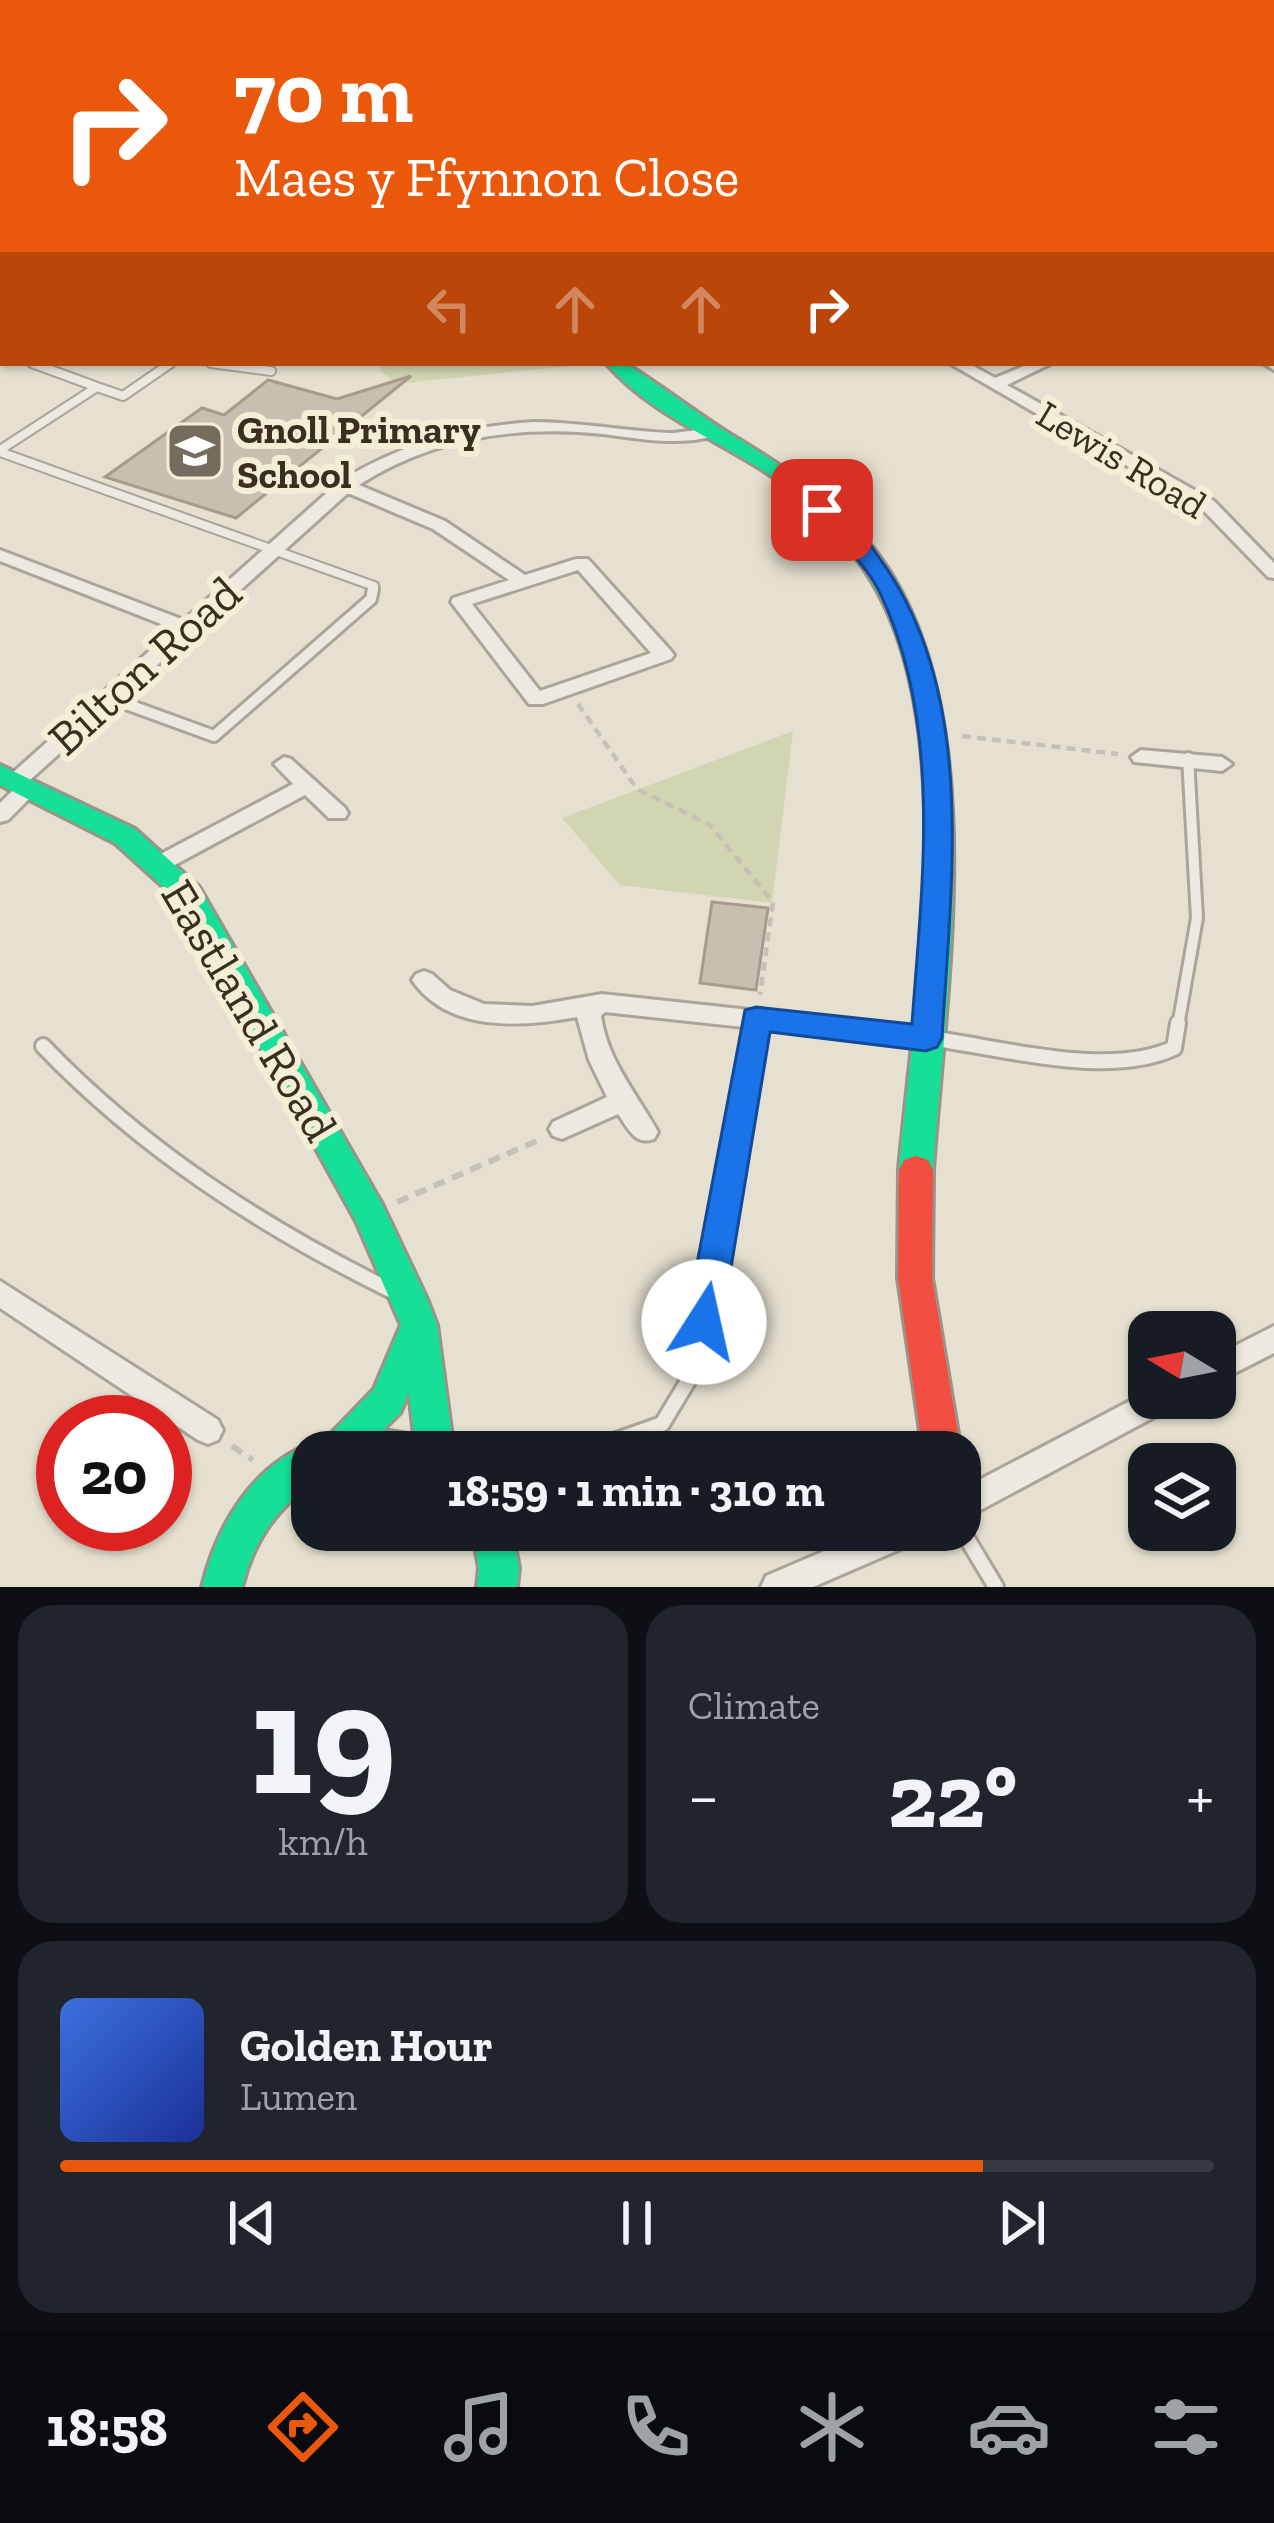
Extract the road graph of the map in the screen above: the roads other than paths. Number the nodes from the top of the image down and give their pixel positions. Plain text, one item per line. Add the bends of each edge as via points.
1 (40, 366) edge
2 (167, 366) edge
3 (221, 366) edge
4 (619, 366) edge
5 (962, 366) edge
6 (1037, 366) edge
7 (272, 370) dead end
8 (995, 384) junction
9 (97, 387) junction
10 (709, 433) junction
11 (0, 451) edge
12 (345, 486) junction
13 (271, 550) junction
14 (0, 554) edge
15 (1274, 573) edge
16 (523, 582) junction
17 (185, 627) junction
18 (106, 697) junction
19 (1141, 757) road end
20 (1188, 758) junction
21 (284, 764) dead end
22 (1222, 764) dead end
23 (15, 780) edge
24 (307, 785) junction
25 (337, 813) dead end
26 (0, 815) edge
27 (163, 862) junction
28 (424, 980) dead end
29 (602, 1003) junction
30 (756, 1019) junction
31 (926, 1038) junction
32 (43, 1046) dead end
33 (622, 1101) junction
34 (562, 1130) road end
35 (645, 1132) dead end
36 (0, 1293) edge
37 (414, 1312) junction
38 (1274, 1339) edge
39 (1236, 1359) edge
40 (1128, 1417) edge
41 (208, 1430) road end
42 (363, 1431) edge
43 (432, 1431) edge
44 (642, 1431) edge
45 (939, 1431) edge
46 (291, 1474) edge
47 (981, 1495) edge
48 (496, 1551) edge
49 (860, 1551) edge
50 (975, 1551) edge
51 (223, 1587) edge
52 (496, 1587) edge
53 (777, 1587) edge
54 (997, 1587) edge

1 - 9 lane
2 - 9 lane via 123,396
3 - 7 lane
4 - 10 street
5 - 8 street, Lewis Road
6 - 8 street
8 - 15 street, Lewis Road via 1208,505
9 - 11 lane
10 - 12 street, Bilton Road via 677,438 564,425 469,433 396,455
10 - 31 street via 768,467 849,532 892,592 934,733 939,844
11 - 13 lane
12 - 13 street, Bilton Road
12 - 16 street via 449,527
13 - 17 street, Bilton Road
13 - 18 lane via 364,580 376,592 214,736
14 - 17 street
16 - 16 street via 460,602 536,699 664,655 582,562
17 - 18 street, Bilton Road
18 - 23 street, Bilton Road
19 - 20 street
20 - 22 street
20 - 31 lane via 1197,918 1174,1048 1148,1060 1088,1060
21 - 24 street
23 - 26 street, Bilton Road
23 - 27 street, Eastland Road via 99,818
24 - 25 street
24 - 27 street
27 - 37 street, Eastland Road via 189,894 370,1214
28 - 29 street via 436,995 486,1013 550,1015
29 - 30 street
29 - 33 street via 588,1012 591,1043
30 - 31 street
30 - 44 lane via 697,1366 662,1424
31 - 45 street via 914,1254
32 - 37 lane via 88,1098 152,1146
33 - 34 street
33 - 35 street
36 - 41 street
37 - 42 street via 393,1395
37 - 43 street, Eastland Road
38 - 39 street
40 - 47 street
46 - 51 street via 238,1532
48 - 52 street
49 - 53 street
50 - 54 lane

